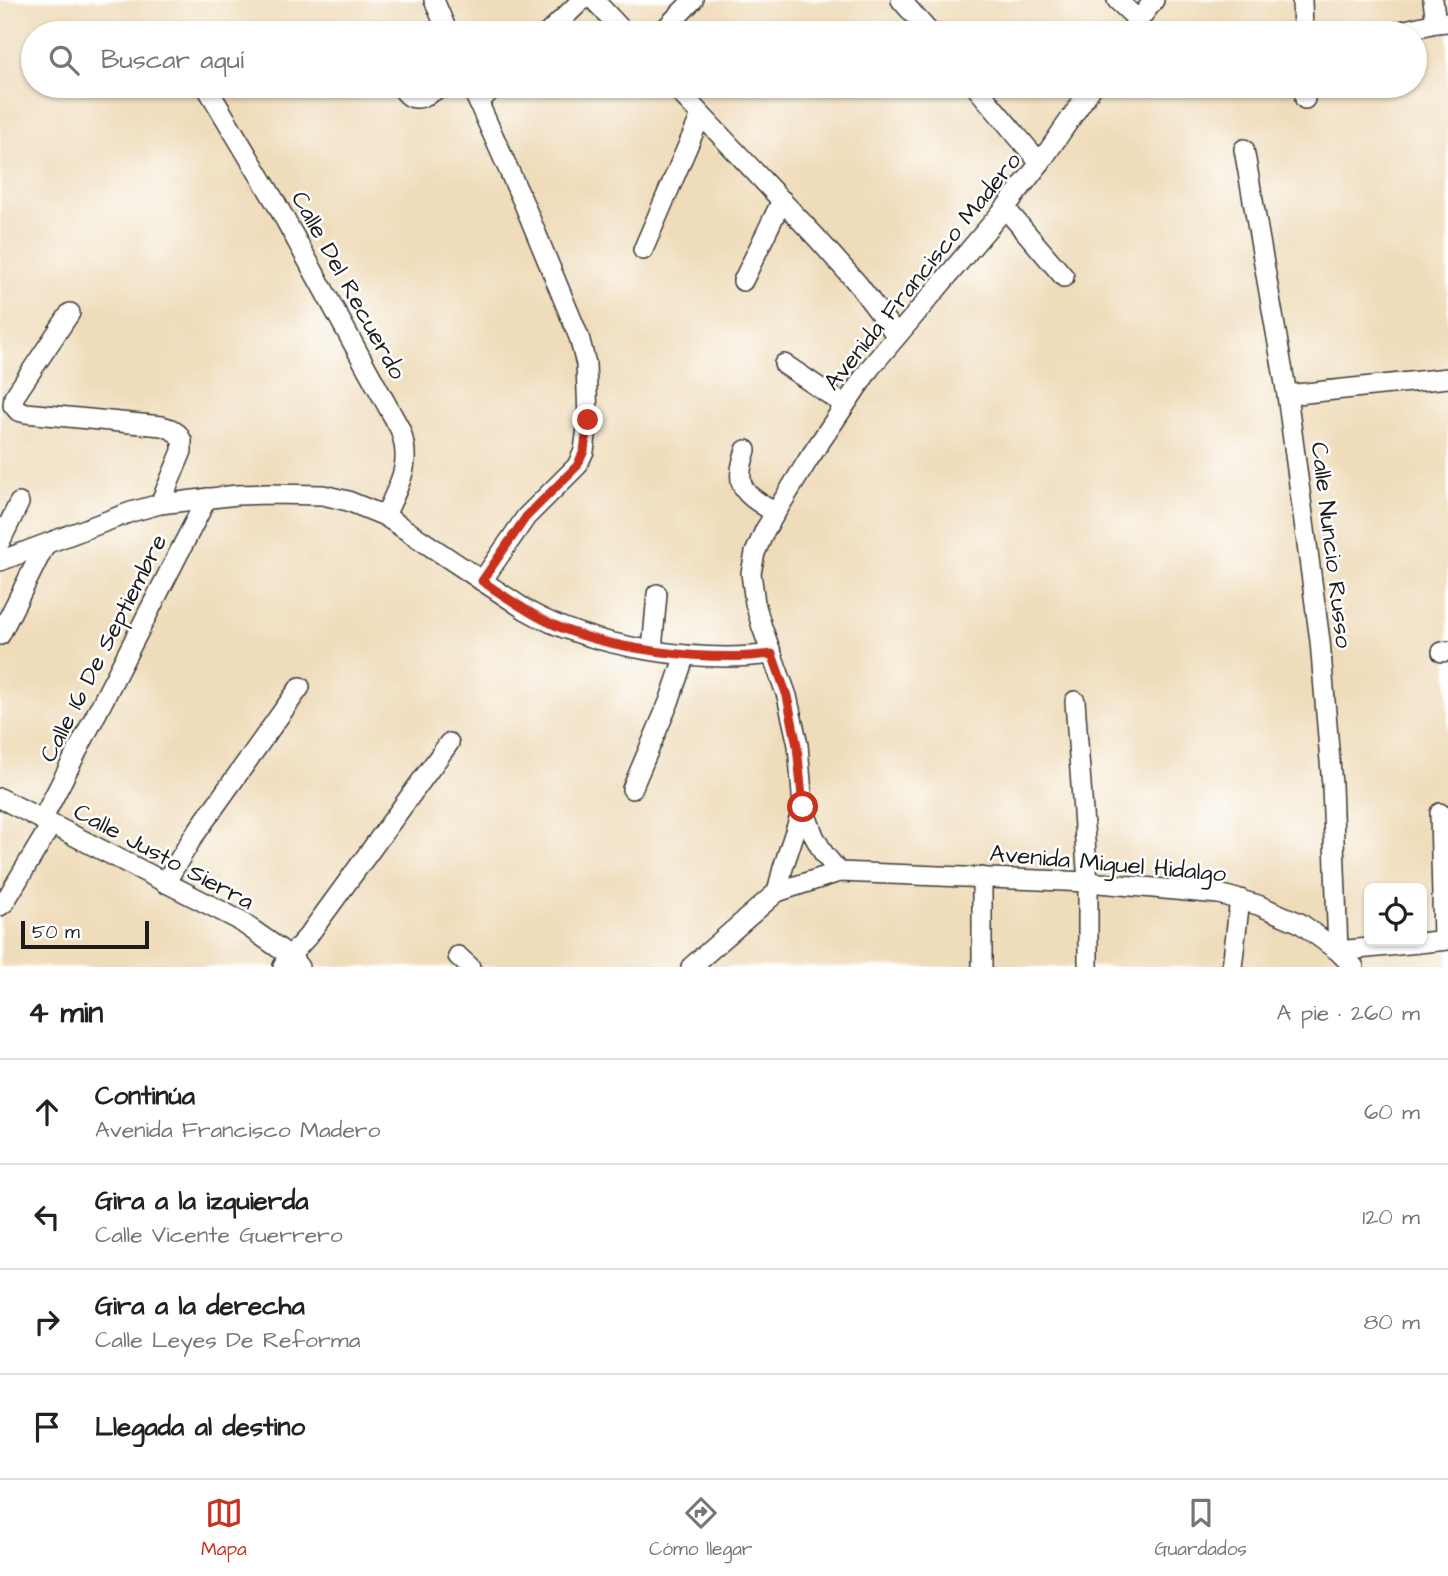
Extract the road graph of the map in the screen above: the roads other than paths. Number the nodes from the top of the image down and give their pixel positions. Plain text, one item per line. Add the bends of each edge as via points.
1 (434, 0) edge
2 (582, 0) edge
3 (594, 0) edge
4 (692, 0) edge
5 (901, 0) edge
6 (1117, 0) edge
7 (1154, 0) edge
8 (1302, 0) edge
9 (1433, 0) edge
10 (444, 21) edge
11 (560, 21) edge
12 (614, 21) edge
13 (672, 21) edge
14 (919, 21) edge
15 (1130, 21) edge
16 (1138, 21) edge
17 (1303, 21) edge
18 (1442, 23) edge
19 (213, 98) edge
20 (477, 98) edge
21 (685, 98) edge
22 (985, 98) edge
23 (1085, 98) edge
24 (701, 115) junction
25 (1244, 149) dead end
26 (1040, 163) junction
27 (782, 200) junction
28 (1005, 208) junction
29 (643, 250) dead end
30 (1064, 277) dead end
31 (743, 281) dead end
32 (69, 313) dead end
33 (897, 335) junction
34 (784, 363) dead end
35 (1448, 378) edge
36 (1287, 395) junction
37 (845, 405) junction
38 (746, 450) dead end
39 (207, 498) junction
40 (19, 503) dead end
41 (160, 504) junction
42 (775, 513) junction
43 (385, 516) junction
44 (0, 542) edge
45 (45, 545) junction
46 (0, 561) edge
47 (482, 581) junction
48 (657, 594) dead end
49 (0, 635) edge
50 (652, 650) junction
51 (772, 654) junction
52 (685, 655) junction
53 (299, 687) dead end
54 (1075, 701) dead end
55 (449, 743) dead end
56 (632, 789) dead end
57 (0, 798) edge
58 (803, 807) junction
59 (1440, 813) dead end
60 (47, 822) junction
61 (839, 872) junction
62 (982, 877) junction
63 (1087, 882) junction
64 (165, 883) junction
65 (777, 892) junction
66 (1240, 899) junction
67 (0, 906) edge
68 (1446, 940) edge
69 (1338, 951) junction
70 (291, 963) edge
71 (699, 965) edge
72 (982, 967) edge
73 (1088, 967) edge
74 (1232, 967) edge
75 (1354, 967) edge

1 - 10 street
2 - 11 street
3 - 12 street
4 - 13 street
5 - 14 street
6 - 15 street
7 - 16 street
8 - 17 street
9 - 18 street
19 - 43 street, Calle Del Recuerdo via 400,429 405,463
20 - 47 street via 579,337 586,363 588,420 577,466 526,517
21 - 24 street
22 - 26 street
23 - 26 street, Avenida Francisco Madero
24 - 27 street
24 - 29 street
25 - 36 street, Calle Nuncio Russo
26 - 28 street, Avenida Francisco Madero
27 - 31 street
27 - 33 street
28 - 30 street
28 - 33 street, Avenida Francisco Madero
32 - 41 street via 13,397 13,405 26,413 171,429 182,441 182,451
33 - 37 street, Avenida Francisco Madero
34 - 37 street
35 - 36 street
36 - 69 street, Calle Nuncio Russo via 1322,665
37 - 42 street, Avenida Francisco Madero
38 - 42 street via 741,484 748,495
39 - 41 street
39 - 43 street via 323,495
39 - 60 street, Calle 16 De Septiembre
40 - 44 street
41 - 45 street
42 - 51 street, Avenida Francisco Madero via 758,545 751,573 755,603
43 - 47 street
45 - 46 street
45 - 49 street
47 - 50 street via 546,622
48 - 50 street
50 - 52 street
51 - 52 street
51 - 58 street, Avenida Francisco Madero via 787,696
52 - 56 street
53 - 64 street
54 - 63 street
55 - 70 street
57 - 60 street, Calle Justo Sierra
58 - 61 street, Avenida Francisco Madero via 814,836
58 - 65 street, Avenida Francisco Madero
59 - 68 street
60 - 64 street, Calle Justo Sierra
60 - 67 street, Calle 16 De Septiembre
61 - 62 street, Avenida Miguel Hidalgo
61 - 65 street, Avenida Miguel Hidalgo
62 - 63 street, Avenida Miguel Hidalgo
62 - 72 street
63 - 66 street, Avenida Miguel Hidalgo
63 - 73 street
64 - 70 street, Calle Justo Sierra via 237,919
65 - 71 street
66 - 69 street, Avenida Miguel Hidalgo via 1300,923
66 - 74 street
68 - 69 street
69 - 75 street, Avenida Miguel Hidalgo

